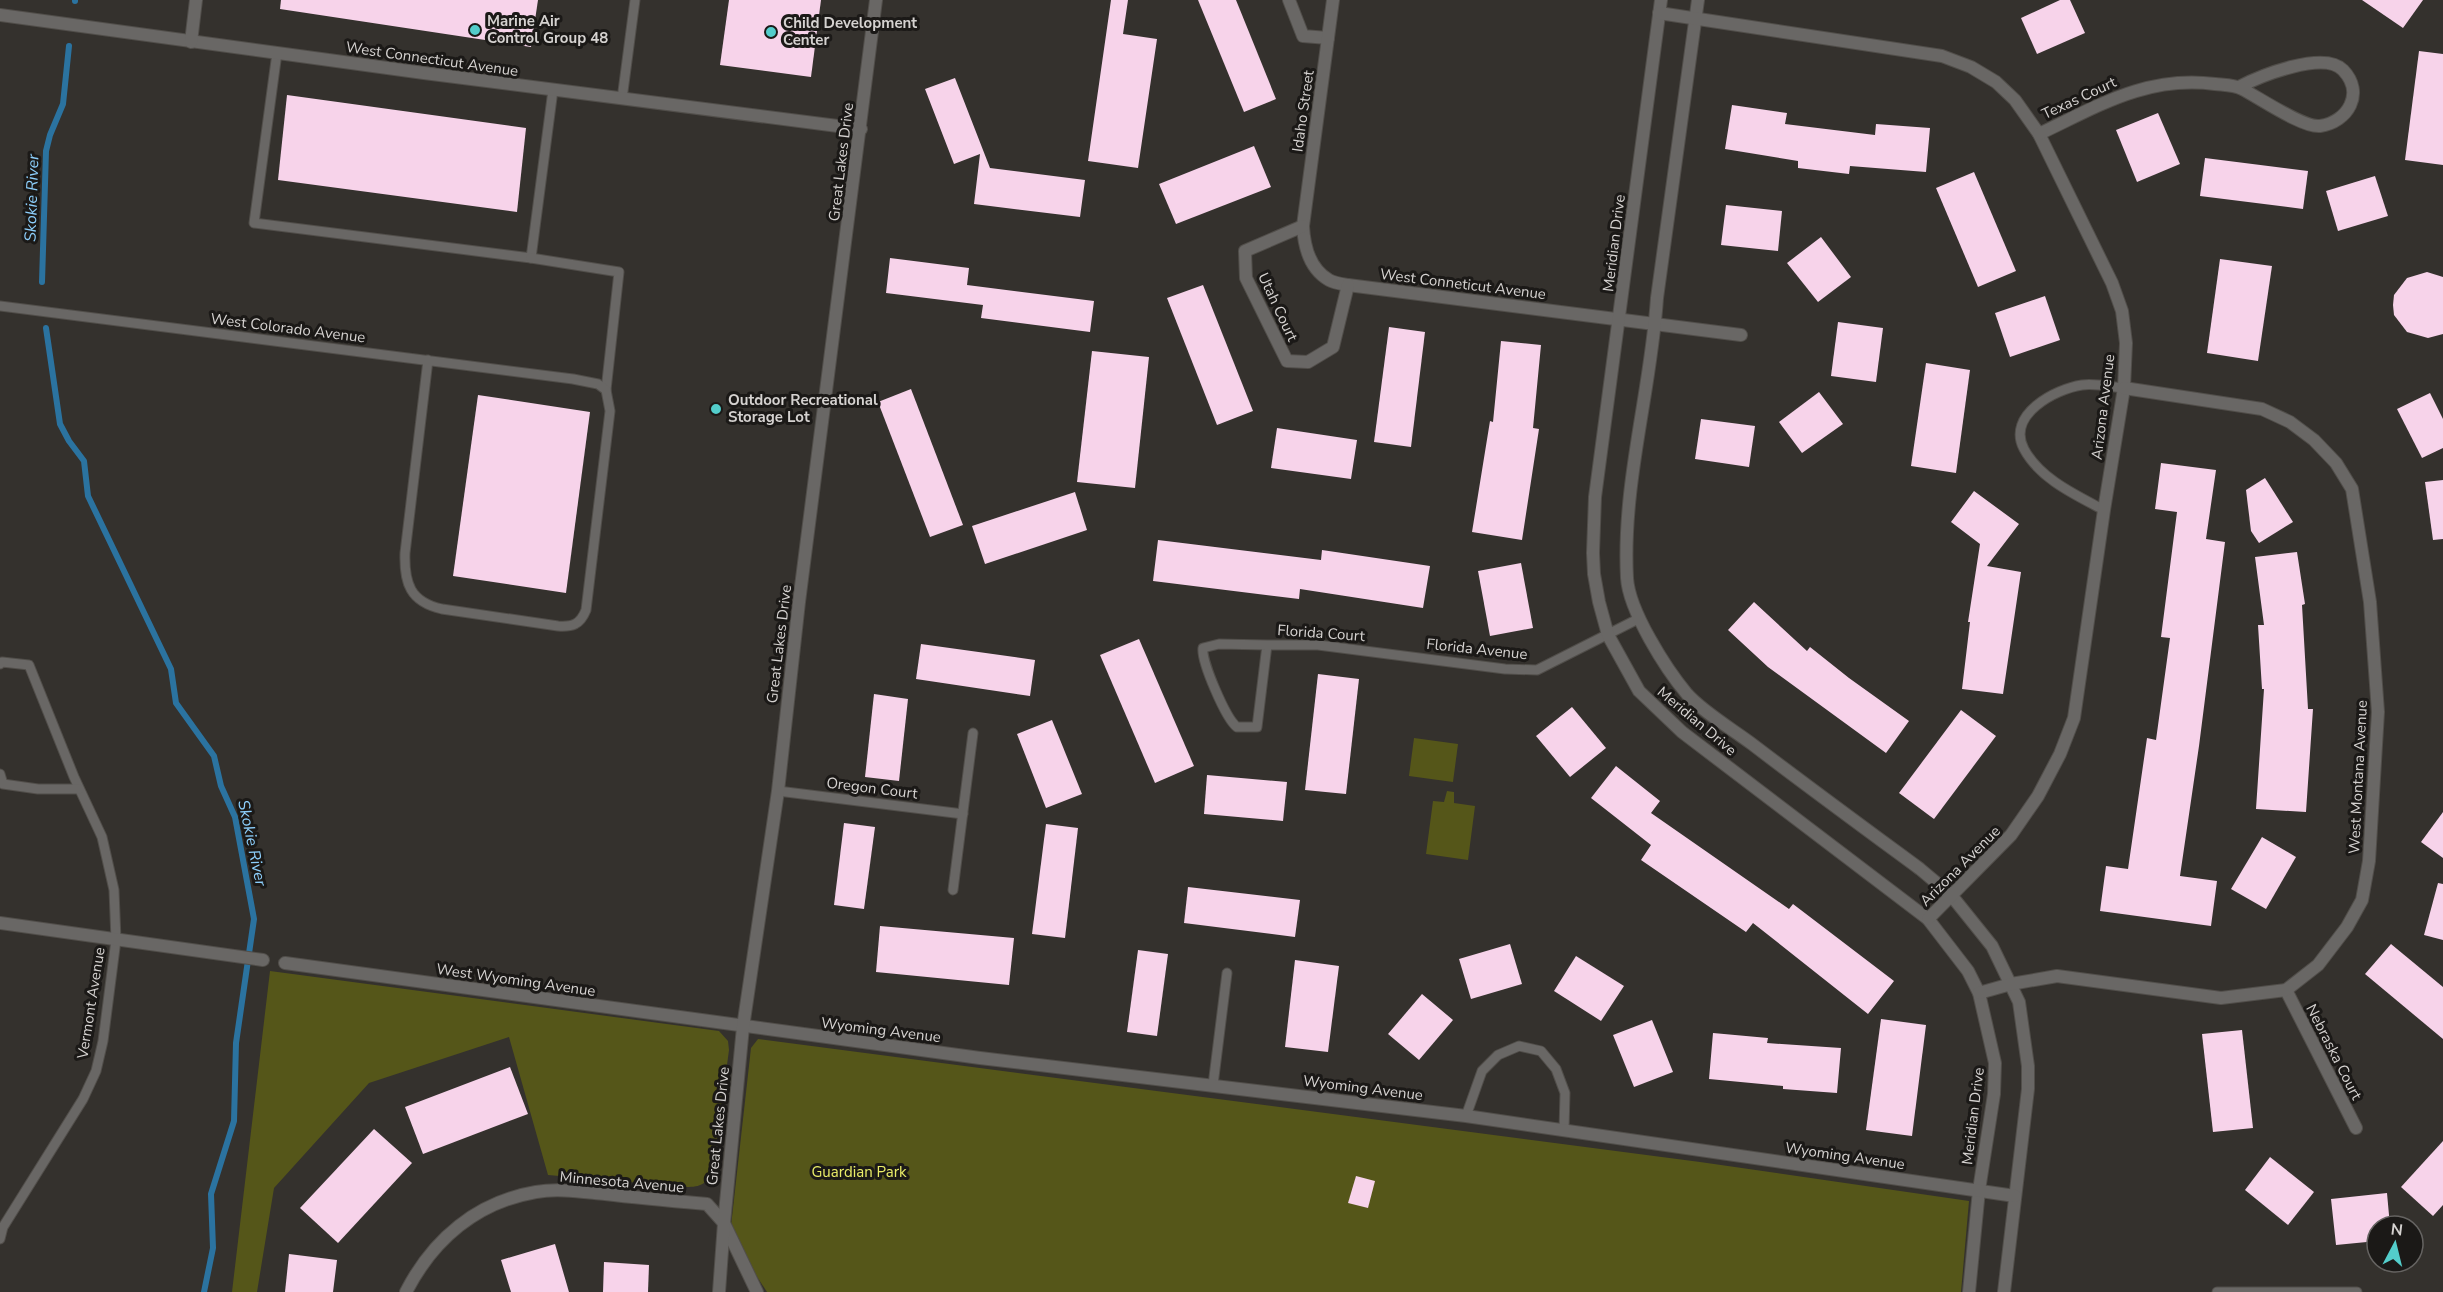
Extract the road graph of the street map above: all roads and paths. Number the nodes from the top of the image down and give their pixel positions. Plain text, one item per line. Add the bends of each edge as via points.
1 (196, 0) edge
2 (635, 0) edge
3 (876, 0) edge
4 (1289, 0) edge
5 (1333, 0) edge
6 (1698, 0) edge
7 (1660, 6) edge
8 (0, 15) edge
9 (1695, 18) junction
10 (1328, 38) junction
11 (191, 42) junction
12 (277, 53) junction
13 (2239, 87) junction
14 (553, 90) junction
15 (622, 99) junction
16 (861, 129) junction
17 (2039, 134) junction
18 (1303, 226) junction
19 (531, 258) junction
20 (1348, 285) junction
21 (0, 306) edge
22 (1619, 319) junction
23 (1655, 324) junction
24 (1741, 335) dead end
25 (428, 360) junction
26 (2124, 388) junction
27 (606, 390) junction
28 (2103, 510) junction
29 (1640, 618) junction
30 (1608, 635) junction
31 (1267, 645) junction
32 (1372, 652) joint
33 (0, 664) edge
34 (973, 733) dead end
35 (0, 774) edge
36 (80, 789) junction
37 (777, 791) junction
38 (963, 814) junction
39 (953, 890) dead end
40 (1951, 895) junction
41 (1928, 919) junction
42 (0, 923) edge
43 (116, 940) junction
44 (263, 960) dead end
45 (285, 963) dead end
46 (1227, 973) dead end
47 (2011, 984) junction
48 (2286, 990) junction
49 (1979, 993) junction
50 (743, 1027) junction
51 (1213, 1085) junction
52 (1466, 1116) junction
53 (2356, 1128) dead end
54 (1564, 1130) junction
55 (1979, 1190) junction
56 (2015, 1196) junction
57 (724, 1223) junction
58 (0, 1239) edge
59 (2287, 1291) edge
60 (406, 1292) edge
61 (719, 1292) edge
62 (757, 1292) edge
63 (1969, 1292) edge
64 (2004, 1292) edge
65 (2217, 1292) edge
66 (2229, 1292) edge
67 (2357, 1292) edge

1 - 11 street
2 - 15 lane
3 - 16 street, Great Lakes Drive
4 - 10 street via 1303,36
5 - 10 street, Idaho Street
6 - 9 street, Meridian Drive
7 - 9 street, Arizona Avenue
7 - 22 street, Meridian Drive
8 - 11 street, West Connecticut Avenue
9 - 17 street, Arizona Avenue via 1942,56 1996,82 2016,99
9 - 23 street, Meridian Drive
10 - 18 street, Idaho Street
11 - 12 street, West Connecticut Avenue
12 - 14 street, West Connecticut Avenue
12 - 19 lane via 254,223
13 - 13 street, Texas Court via 2264,74 2321,62 2339,66 2346,73 2353,100 2347,112 2333,123 2316,126
13 - 17 street, Texas Court via 2202,82 2159,84 2096,104
14 - 15 street, West Connecticut Avenue
14 - 19 lane
15 - 16 street, West Connecticut Avenue
16 - 37 street, Great Lakes Drive
17 - 26 street, Arizona Avenue via 2122,311 2126,343
18 - 20 street, West Conneticut Avenue via 1304,246 1314,266 1330,280
18 - 20 street, Utah Court via 1245,250 1246,278 1287,361 1308,362 1333,347
19 - 27 lane via 619,272
20 - 22 street, West Conneticut Avenue
21 - 25 lane, West Colorado Avenue
22 - 23 street, West Conneticut Avenue
22 - 30 street, Meridian Drive via 1600,450 1593,534 1594,574
23 - 24 street, West Conneticut Avenue
23 - 29 street, Meridian Drive via 1632,470 1627,536 1627,581
25 - 27 lane, West Colorado Avenue via 573,379 598,384
25 - 27 lane via 405,567 415,597 430,607 570,627 582,619 610,411
26 - 28 street, Arizona Avenue
26 - 28 lane via 2083,385 2060,393 2026,413 2020,428 2023,448 2035,464 2060,486
26 - 48 street, West Montana Avenue via 2262,409 2290,422 2314,440 2336,463 2352,489 2370,602 2378,712 2369,861 2362,900 2347,927 2318,965
28 - 40 street, Arizona Avenue via 2074,718 2061,754 2011,835
29 - 30 lane, Florida Avenue
29 - 40 street, Meridian Drive via 1689,695
30 - 32 lane, Florida Avenue via 1537,670
30 - 41 street, Meridian Drive via 1639,691 1683,732
31 - 31 lane, Florida Court via 1257,727 1237,727 1227,714 1203,659 1203,648 1219,644
31 - 32 lane, Florida Court via 1318,645
33 - 36 lane, Vermont Avenue via 29,665
34 - 38 lane
35 - 36 lane via 3,784
36 - 43 lane, Vermont Avenue via 104,848 114,890
37 - 38 lane, Oregon Court
37 - 50 street, Great Lakes Drive
38 - 39 lane
40 - 41 street, Arizona Avenue
40 - 47 street, Meridian Drive via 1992,946
41 - 49 street, Meridian Drive via 1968,971
42 - 43 street
43 - 44 street
43 - 58 lane, Vermont Avenue via 96,1071 83,1099 3,1227
45 - 50 street, West Wyoming Avenue
46 - 51 lane
47 - 48 street via 2057,976 2221,998
47 - 49 street
47 - 56 street, Meridian Drive via 2019,1002 2028,1066
48 - 53 street, Nebraska Court
49 - 55 street, Meridian Drive via 1995,1063
50 - 51 street, Wyoming Avenue
50 - 57 street, Great Lakes Drive
51 - 52 street, Wyoming Avenue
52 - 54 street, Wyoming Avenue
52 - 54 lane via 1482,1071 1497,1055 1519,1046 1541,1051 1556,1069 1564,1093
54 - 55 street, Wyoming Avenue
55 - 56 street, Wyoming Avenue
55 - 63 street, Meridian Drive
56 - 64 street, Meridian Drive
57 - 60 street, Minnesota Avenue via 707,1204 538,1192 497,1202 457,1228 421,1264
57 - 61 street, Great Lakes Drive
57 - 62 street
59 - 66 lane
59 - 67 lane
65 - 66 lane

